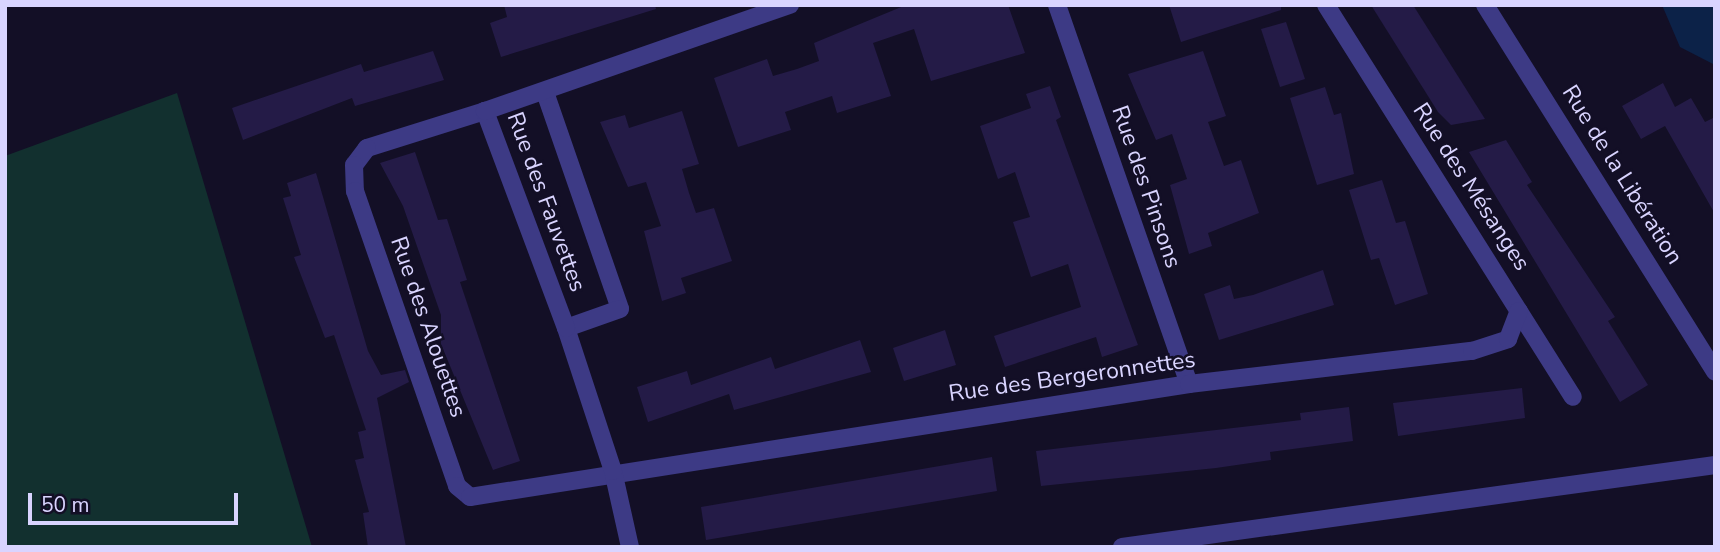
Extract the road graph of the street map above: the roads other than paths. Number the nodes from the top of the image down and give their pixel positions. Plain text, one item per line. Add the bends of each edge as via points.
1 (790, 5) edge
2 (1057, 5) edge
3 (1326, 5) edge
4 (1485, 5) edge
5 (546, 95) junction
6 (485, 111) junction
7 (1520, 311) junction
8 (566, 328) junction
9 (1715, 372) edge
10 (1189, 384) junction
11 (1573, 397) dead end
12 (1715, 465) edge
13 (613, 471) junction
14 (630, 547) edge
15 (1122, 547) edge

1 - 5 street, Rue des Fauvettes
2 - 10 street, Rue des Pinsons
3 - 7 street, Rue des Mésanges
4 - 9 street, Rue de la Libération
5 - 6 street, Rue des Fauvettes
5 - 8 street, Rue des Fauvettes via 620,309
6 - 8 street, Rue des Fauvettes
6 - 13 street, Rue des Alouettes via 368,148 354,165 355,191 457,486 470,497 488,499
7 - 10 street, Rue des Bergeronnettes via 1508,339 1472,351
7 - 11 street, Rue des Mésanges
8 - 13 street, Rue des Fauvettes
10 - 13 street, Rue des Bergeronnettes
12 - 15 street
13 - 14 street, Rue des Fauvettes

